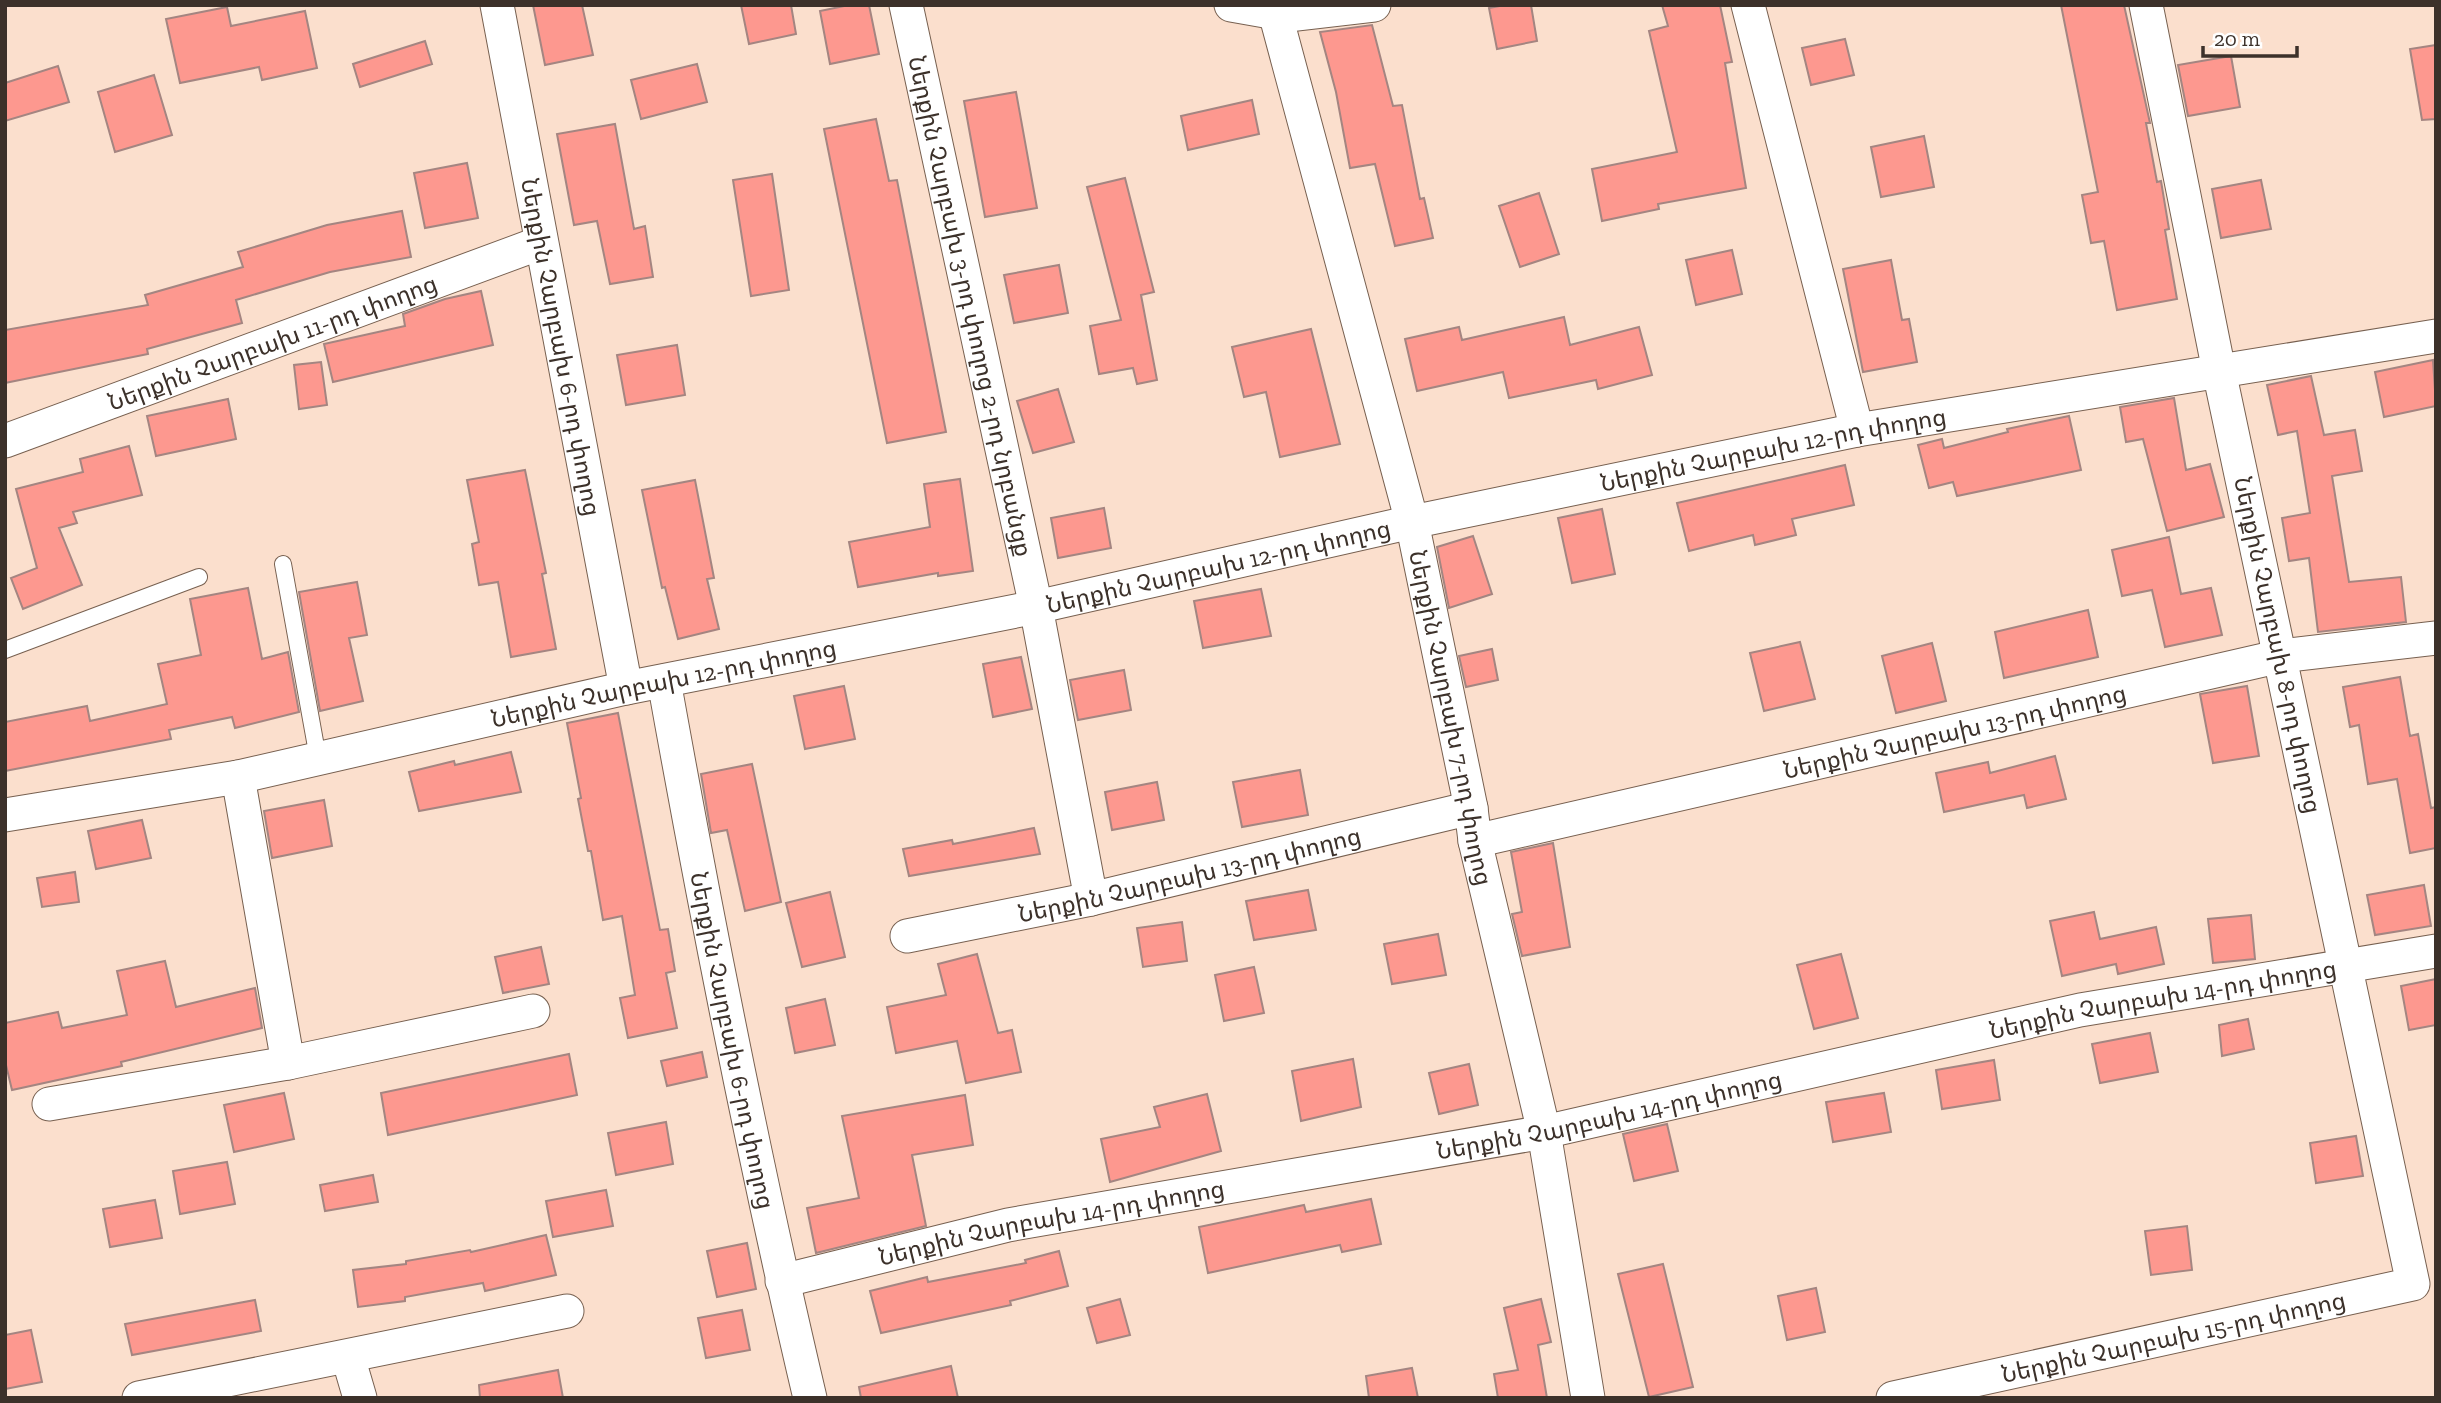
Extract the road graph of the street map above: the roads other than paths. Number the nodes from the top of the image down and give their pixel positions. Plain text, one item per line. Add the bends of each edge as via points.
1 (497, 5) edge
2 (906, 5) edge
3 (1231, 5) edge
4 (1374, 5) edge
5 (1748, 5) edge
6 (2146, 5) edge
7 (1274, 9) edge
8 (540, 243) junction
9 (2436, 336) edge
10 (2219, 371) junction
11 (1857, 430) junction
12 (5, 441) edge
13 (1412, 522) junction
14 (283, 564) dead end
15 (199, 577) dead end
16 (1036, 607) junction
17 (2436, 638) edge
18 (5, 650) edge
19 (2281, 656) junction
20 (664, 681) junction
21 (626, 688) junction
22 (318, 758) junction
23 (238, 777) junction
24 (1471, 808) junction
25 (5, 815) edge
26 (1475, 842) junction
27 (1091, 900) junction
28 (907, 936) dead end
29 (2436, 951) edge
30 (2347, 966) junction
31 (533, 1011) dead end
32 (288, 1063) junction
33 (49, 1104) dead end
34 (1544, 1132) junction
35 (782, 1282) junction
36 (2413, 1283) joint
37 (567, 1311) dead end
38 (348, 1357) junction
39 (139, 1398) edge
40 (360, 1398) edge
41 (810, 1398) edge
42 (1588, 1398) edge
43 (1893, 1398) edge

1 - 8 street, Ներքին Չարբախ 6-րդ փողոց
2 - 16 street, Ներքին Չարբախ 3-րդ փողոց 2-րդ նրբանցք
3 - 7 street
4 - 7 street via 1288,15
5 - 11 street
6 - 10 street, Ներքին Չարբախ 8-րդ փողոց
7 - 13 street, Ներքին Չարբախ 7-րդ փողոց
8 - 12 street, Ներքին Չարբախ 11-րդ փողոց
8 - 21 street, Ներքին Չարբախ 6-րդ փողոց
9 - 10 street, Ներքին Չարբախ 12-րդ փողոց
10 - 11 street, Ներքին Չարբախ 12-րդ փողոց
10 - 19 street, Ներքին Չարբախ 8-րդ փողոց
11 - 13 street, Ներքին Չարբախ 12-րդ փողոց
13 - 16 street, Ներքին Չարբախ 12-րդ փողոց
13 - 24 street, Ներքին Չարբախ 7-րդ փողոց
14 - 22 lane
15 - 18 lane
16 - 20 street, Ներքին Չարբախ 12-րդ փողոց
16 - 27 street, Ներքին Չարբախ 3-րդ փողոց 2-րդ նրբանցք
17 - 19 street, Ներքին Չարբախ 13-րդ փողոց
19 - 26 street, Ներքին Չարբախ 13-րդ փողոց
19 - 30 street, Ներքին Չարբախ 8-րդ փողոց
20 - 21 street, Ներքին Չարբախ 12-րդ փողոց
20 - 35 street, Ներքին Չարբախ 6-րդ փողոց
21 - 22 street, Ներքին Չարբախ 12-րդ փողոց
22 - 23 street, Ներքին Չարբախ 12-րդ փողոց
23 - 25 street, Ներքին Չարբախ 12-րդ փողոց
23 - 32 street
24 - 26 street, Ներքին Չարբախ 7-րդ փողոց
24 - 27 street, Ներքին Չարբախ 13-րդ փողոց
26 - 34 street, Ներքին Չարբախ 7-րդ փողոց
27 - 28 street, Ներքին Չարբախ 13-րդ փողոց
29 - 30 street, Ներքին Չարբախ 14-րդ փողոց
30 - 34 street, Ներքին Չարբախ 14-րդ փողոց via 2080,1010
30 - 36 street, Ներքին Չարբախ 8-րդ փողոց
31 - 32 street
32 - 33 street
34 - 35 street, Ներքին Չարբախ 14-րդ փողոց via 1008,1225
34 - 42 street, Ներքին Չարբախ 7-րդ փողոց
35 - 41 street, Ներքին Չարբախ 6-րդ փողոց
36 - 43 street, Ներքին Չարբախ 15-րդ փողոց
37 - 38 street
38 - 39 street
38 - 40 street

